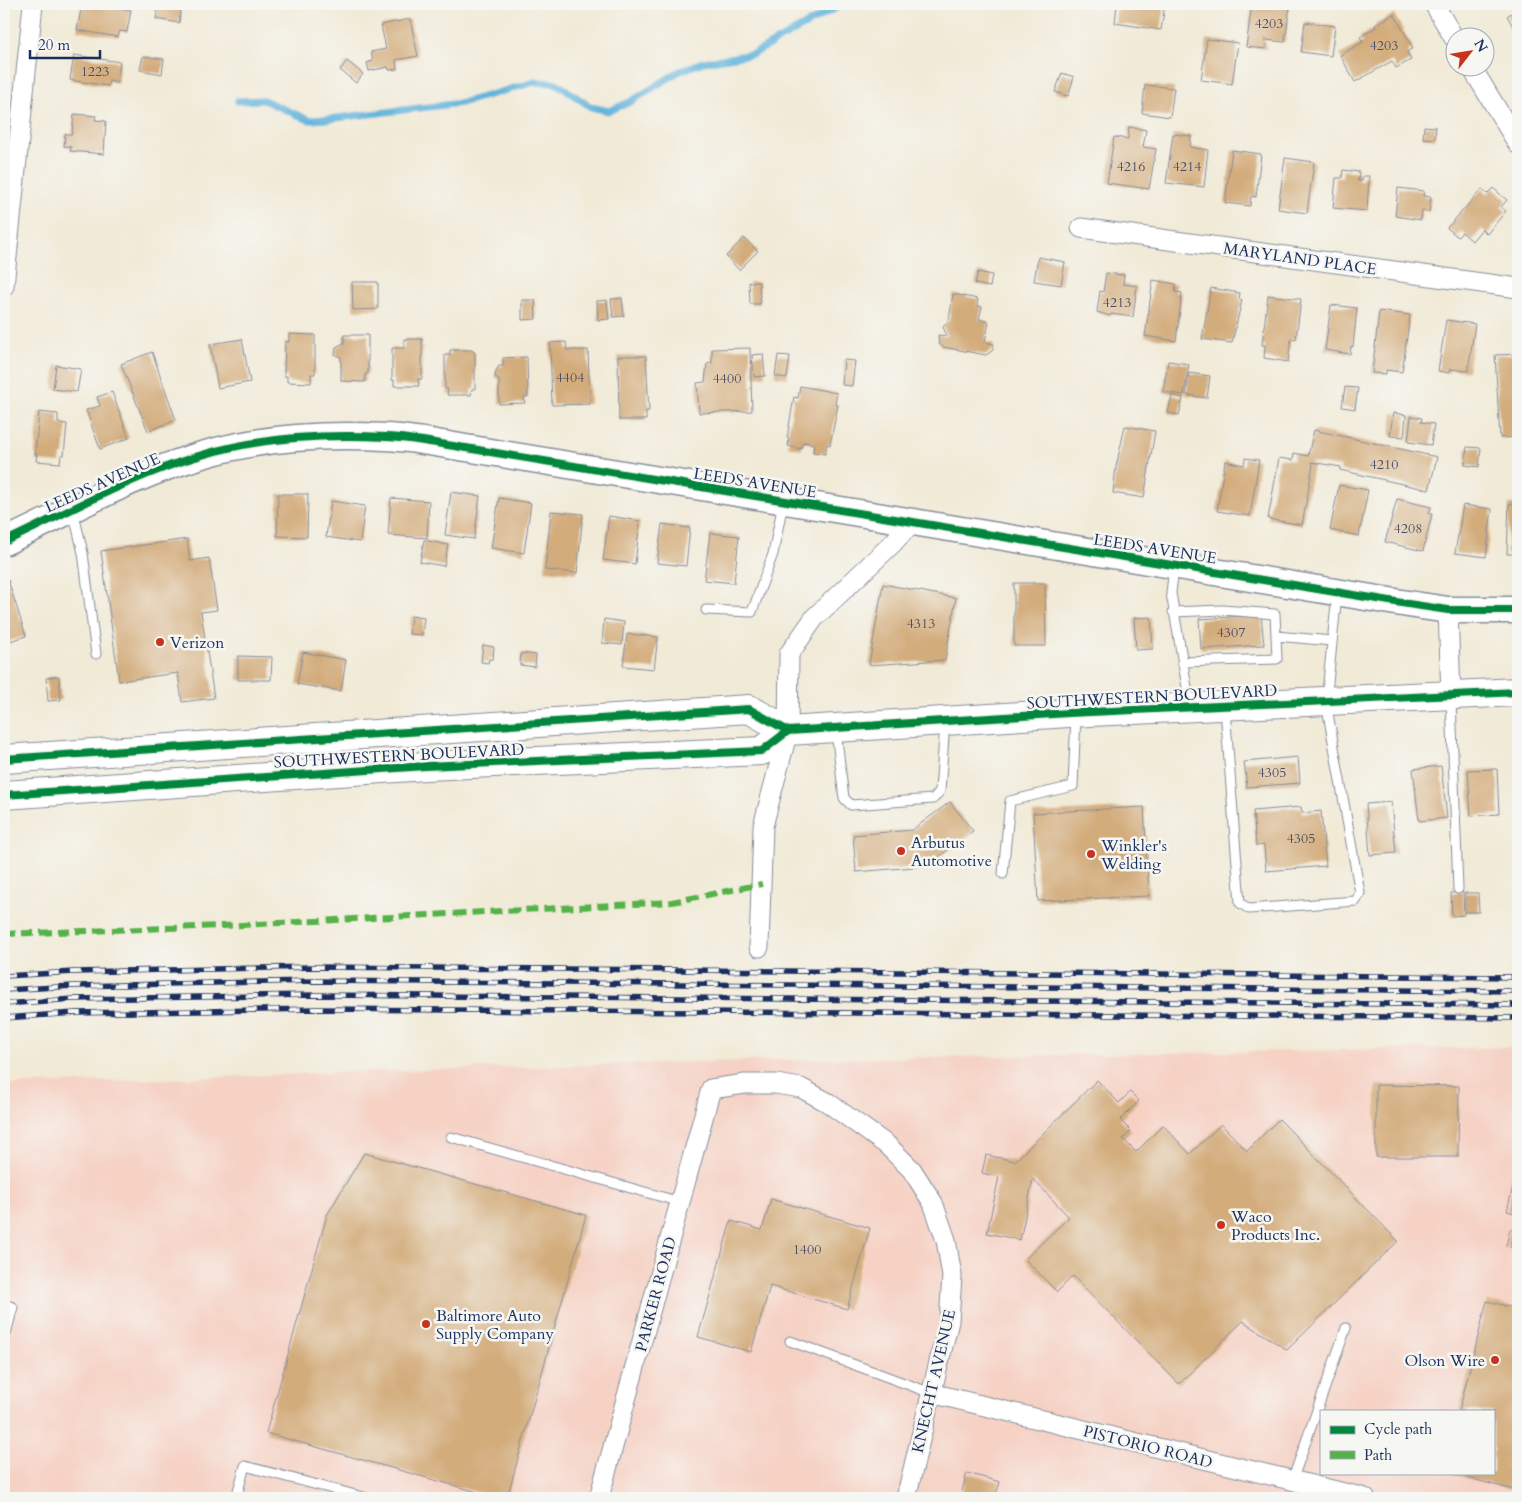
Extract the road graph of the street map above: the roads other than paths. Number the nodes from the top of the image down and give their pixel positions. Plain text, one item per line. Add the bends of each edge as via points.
1 (33, 4) edge
2 (1439, 7) edge
3 (1449, 28) edge
4 (1478, 78) edge
5 (1518, 144) edge
6 (1081, 228) dead end
7 (4, 286) edge
8 (1518, 288) edge
9 (784, 500) junction
10 (73, 510) junction
11 (912, 522) junction
12 (4, 542) edge
13 (1174, 565) junction
14 (1337, 592) junction
15 (706, 610) dead end
16 (1448, 610) junction
17 (1518, 610) edge
18 (1173, 612) junction
19 (1276, 636) junction
20 (1332, 641) junction
21 (96, 654) dead end
22 (1182, 662) junction
23 (1518, 692) edge
24 (1451, 696) junction
25 (1326, 702) junction
26 (1225, 706) junction
27 (1191, 708) junction
28 (1076, 713) junction
29 (945, 721) junction
30 (835, 728) junction
31 (788, 730) junction
32 (4, 758) edge
33 (4, 795) edge
34 (1003, 874) dead end
35 (1458, 889) dead end
36 (759, 947) dead end
37 (711, 1089) joint
38 (451, 1137) dead end
39 (680, 1202) junction
40 (4, 1304) edge
41 (1346, 1328) dead end
42 (4, 1341) edge
43 (790, 1341) dead end
44 (931, 1393) junction
45 (1292, 1481) junction
46 (236, 1498) edge
47 (367, 1498) edge
48 (599, 1498) edge
49 (906, 1498) edge
50 (1365, 1498) edge

1 - 7 street
2 - 3 street
4 - 5 street
6 - 8 street, MARYLAND PLACE
9 - 10 street, LEEDS AVENUE via 388,437 322,436 261,441 202,455 145,475
9 - 11 street, LEEDS AVENUE
9 - 15 lane via 773,554 752,612
10 - 12 street, LEEDS AVENUE
10 - 21 lane via 83,553
11 - 13 street, LEEDS AVENUE
11 - 31 street via 814,617 799,637 789,654
13 - 14 street, LEEDS AVENUE
13 - 18 lane
14 - 16 street, LEEDS AVENUE
14 - 20 lane
16 - 17 street, LEEDS AVENUE
16 - 24 street
18 - 19 lane via 1223,610 1275,614
18 - 22 lane
19 - 20 lane
19 - 22 lane via 1277,659
20 - 25 lane
22 - 27 lane
23 - 24 main road, SOUTHWESTERN BOULEVARD
24 - 25 main road, SOUTHWESTERN BOULEVARD
24 - 35 lane
25 - 26 main road, SOUTHWESTERN BOULEVARD
25 - 26 lane via 1360,893 1356,901 1248,909 1240,903
26 - 27 main road, SOUTHWESTERN BOULEVARD
27 - 28 main road, SOUTHWESTERN BOULEVARD
28 - 29 main road, SOUTHWESTERN BOULEVARD
28 - 34 lane via 1073,786 1010,801
29 - 30 main road, SOUTHWESTERN BOULEVARD
29 - 30 lane via 940,792 933,799 851,804 844,798
30 - 31 main road, SOUTHWESTERN BOULEVARD
31 - 32 main road, SOUTHWESTERN BOULEVARD via 749,709
31 - 33 main road, SOUTHWESTERN BOULEVARD via 762,751 426,766
31 - 36 street via 763,826
37 - 39 street, PARKER ROAD
37 - 44 street, KNECHT AVENUE via 745,1084 801,1088 827,1102 887,1145 912,1170 933,1203 946,1240 952,1276 949,1321
38 - 39 lane
39 - 48 street, PARKER ROAD
40 - 42 lane via 13,1307
41 - 45 lane
43 - 44 lane
44 - 45 street, PISTORIO ROAD
44 - 49 street, KNECHT AVENUE
45 - 50 street, PISTORIO ROAD
46 - 47 lane via 245,1466

